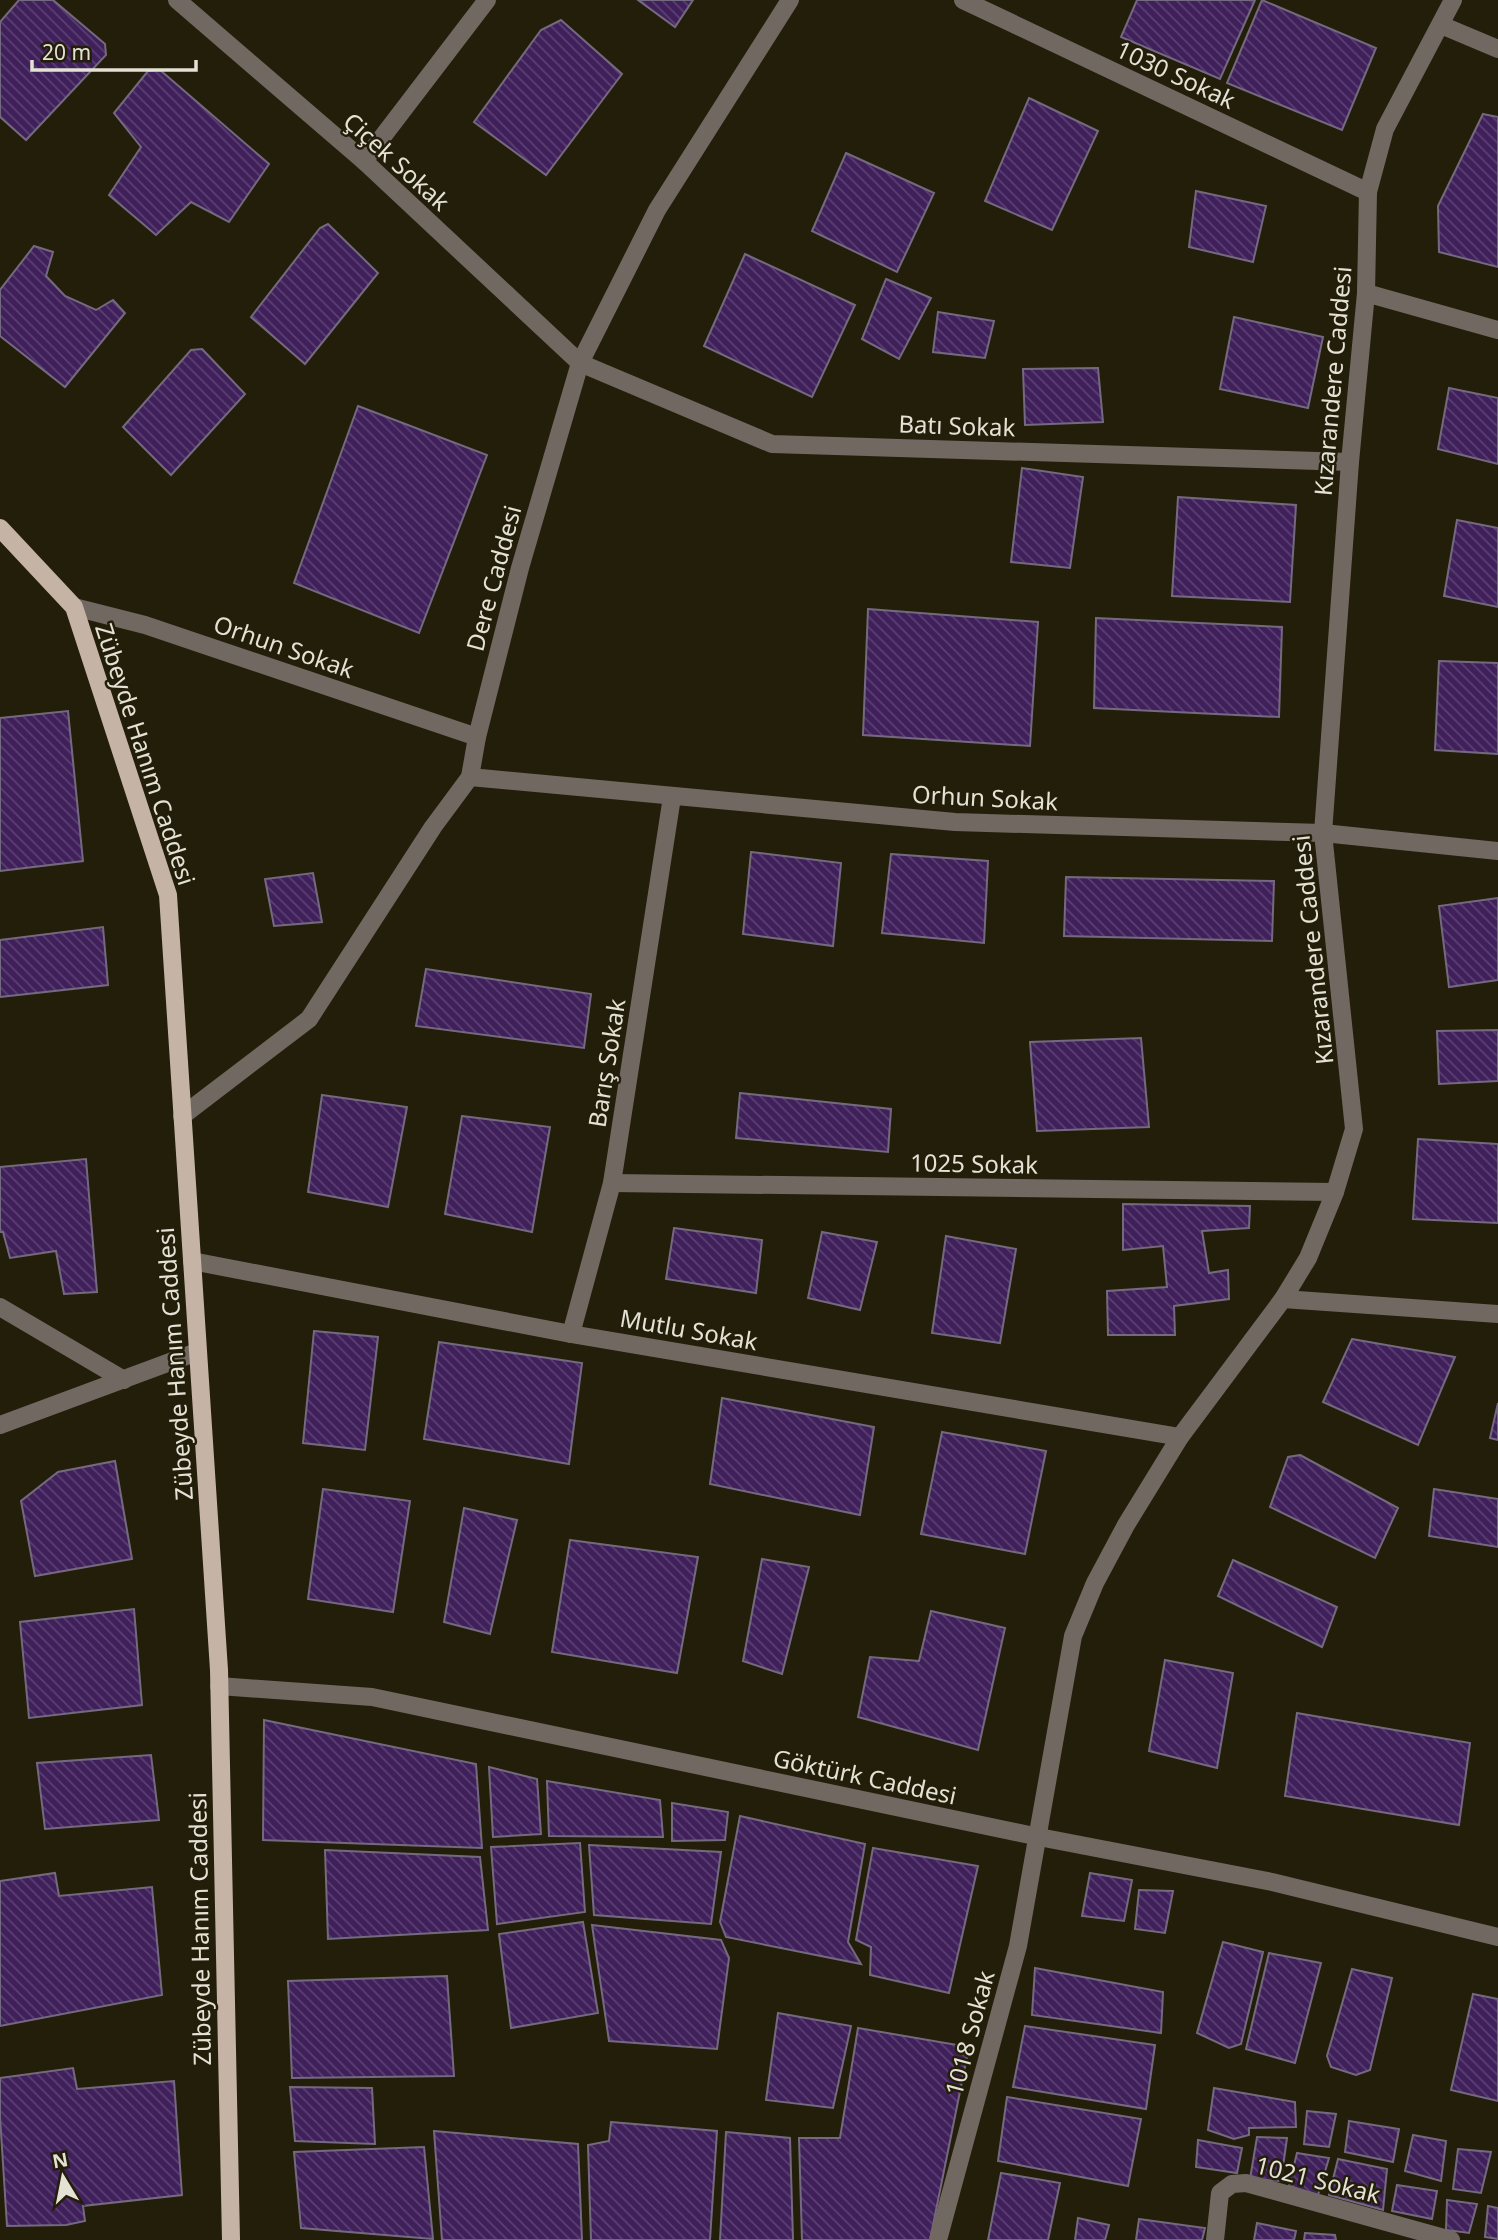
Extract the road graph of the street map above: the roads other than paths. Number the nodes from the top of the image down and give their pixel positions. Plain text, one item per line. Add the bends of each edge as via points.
1 (177, 0) edge
2 (487, 0) edge
3 (790, 0) edge
4 (963, 0) edge
5 (1453, 0) edge
6 (1441, 25) junction
7 (1498, 49) edge
8 (364, 161) junction
9 (1368, 192) junction
10 (1366, 293) junction
11 (1498, 330) edge
12 (580, 363) junction
13 (1350, 462) junction
14 (0, 528) edge
15 (74, 607) junction
16 (477, 737) junction
17 (470, 777) junction
18 (672, 797) junction
19 (1323, 833) junction
20 (1498, 851) edge
21 (182, 1116) junction
22 (612, 1182) junction
23 (1335, 1192) junction
24 (192, 1261) junction
25 (1283, 1299) junction
26 (0, 1307) edge
27 (1498, 1314) edge
28 (571, 1334) junction
29 (197, 1352) junction
30 (124, 1380) junction
31 (0, 1425) edge
32 (1181, 1437) junction
33 (219, 1686) junction
34 (1039, 1837) junction
35 (1498, 1937) edge
36 (231, 2240) edge
37 (937, 2240) edge
38 (1215, 2240) edge
39 (1451, 2240) edge

1 - 8 street, Çiçek Sokak
2 - 8 street
3 - 12 street, Dere Caddesi via 657,210
4 - 9 street, 1030 Sokak
5 - 6 street, Kızarandere Caddesi
6 - 7 street
6 - 9 street, Kızarandere Caddesi via 1385,130
8 - 12 street, Çiçek Sokak
9 - 10 street, Kızarandere Caddesi
10 - 11 street
10 - 13 street, Kızarandere Caddesi
12 - 13 street, Batı Sokak via 772,444
12 - 16 street, Dere Caddesi
13 - 19 street, Kızarandere Caddesi
14 - 15 main road, Zübeyde Hanım Caddesi
15 - 16 street, Orhun Sokak via 145,625
15 - 21 main road, Zübeyde Hanım Caddesi via 167,895
16 - 17 street, Dere Caddesi
17 - 18 street, Orhun Sokak
17 - 21 street, Dere Caddesi via 309,1019
18 - 19 street, Orhun Sokak via 955,822
18 - 22 street, Barış Sokak
19 - 20 street, Orhun Sokak
19 - 23 street, Kızarandere Caddesi via 1354,1129
21 - 24 main road, Zübeyde Hanım Caddesi
22 - 23 street, 1025 Sokak
22 - 28 street, Barış Sokak
23 - 25 street, Kızarandere Caddesi via 1307,1258
24 - 28 street, Mutlu Sokak
24 - 29 main road, Zübeyde Hanım Caddesi
25 - 27 street
25 - 32 street, Kızarandere Caddesi
26 - 30 street
28 - 32 street, Mutlu Sokak
29 - 30 street
29 - 33 main road, Zübeyde Hanım Caddesi
30 - 31 street
32 - 34 street, Kızarandere Caddesi via 1126,1525 1073,1636
33 - 34 street, Göktürk Caddesi via 372,1697
33 - 36 main road, Zübeyde Hanım Caddesi
34 - 35 street, Göktürk Caddesi via 1272,1882
34 - 37 street, 1018 Sokak via 1018,1946
38 - 39 street, 1021 Sokak via 1220,2193 1232,2184 1246,2183

